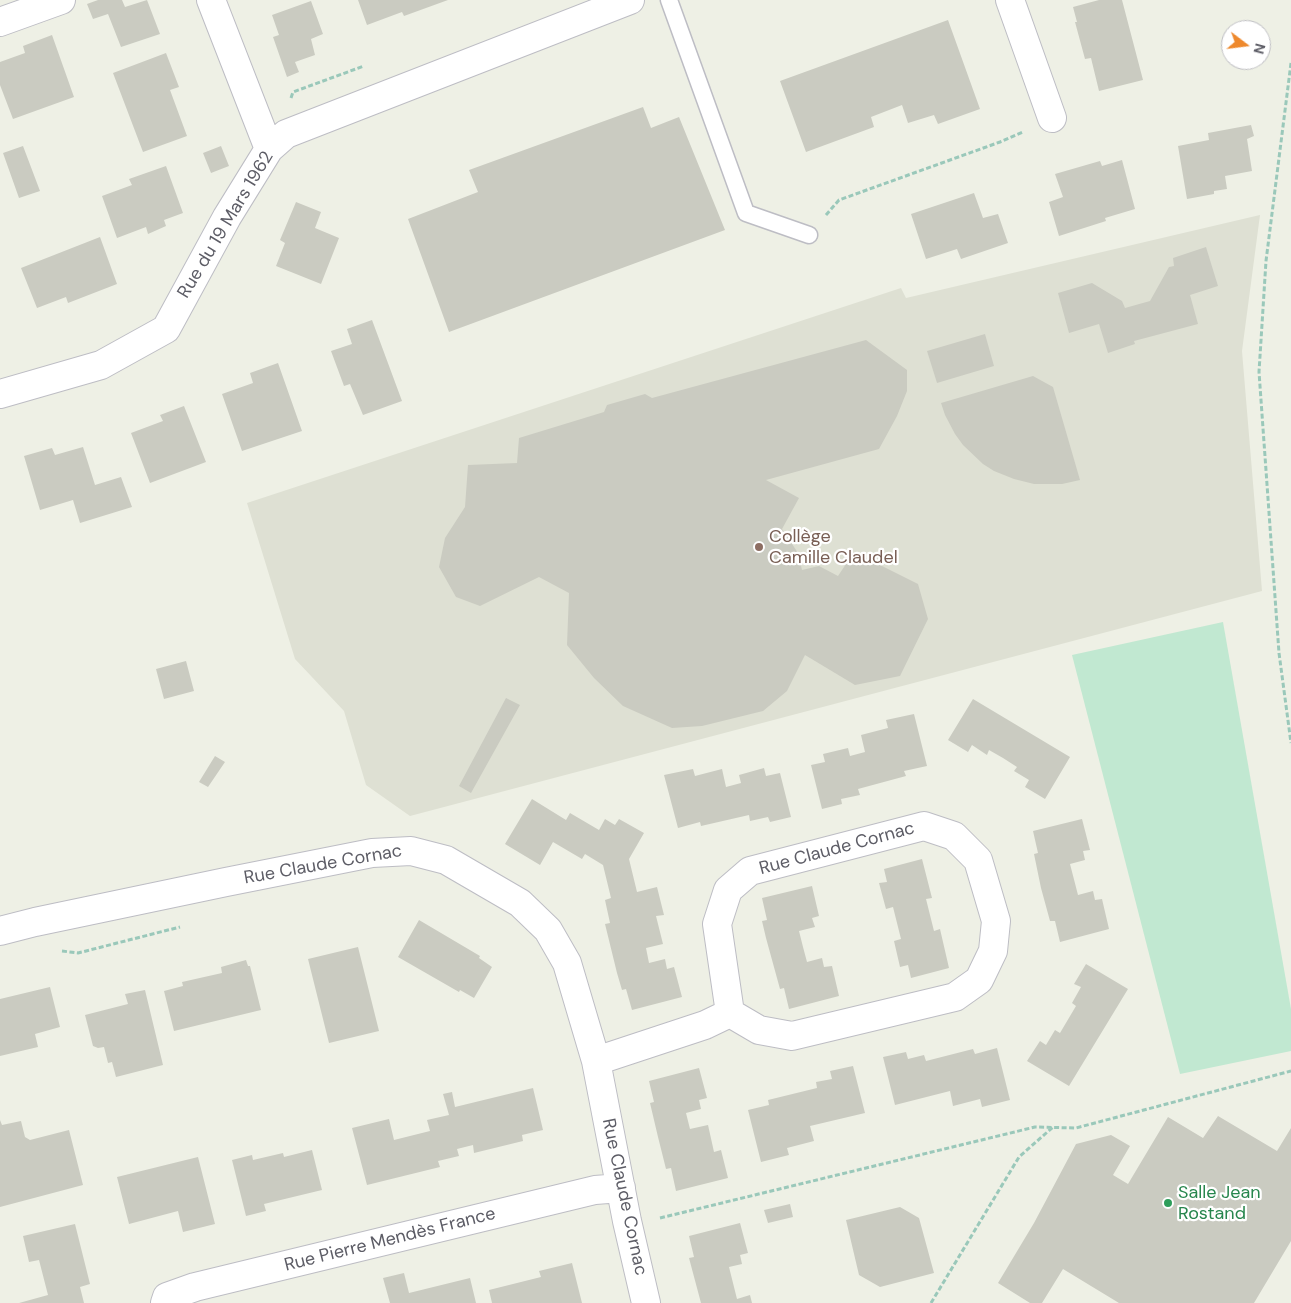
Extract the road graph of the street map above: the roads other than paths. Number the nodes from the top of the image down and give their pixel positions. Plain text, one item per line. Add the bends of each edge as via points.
1 (61, 0) edge
2 (210, 0) edge
3 (630, 0) edge
4 (669, 0) edge
5 (1010, 0) edge
6 (0, 22) edge
7 (1052, 118) road end
8 (269, 149) junction
9 (809, 235) road end
10 (0, 394) edge
11 (0, 931) edge
12 (730, 1013) junction
13 (596, 1061) junction
14 (621, 1188) junction
15 (165, 1303) edge
16 (646, 1303) edge

1 - 6 street
2 - 8 street
3 - 8 street, Rue du 19 Mars 1962 via 286,134
4 - 9 lane via 746,213
5 - 7 street
8 - 10 street, Rue du 19 Mars 1962 via 227,217 166,329 102,365
11 - 13 street, Rue Claude Cornac via 372,853 411,851 446,860 520,903 548,930 567,963
12 - 12 street, Rue Claude Cornac via 759,1030 792,1036 955,997 979,980 993,951 996,921 978,860 954,836 924,826 750,871 728,890 717,924
12 - 13 street via 705,1025
13 - 14 street, Rue Claude Cornac
14 - 15 street, Rue Pierre Mendès France via 595,1190 195,1287 167,1297
14 - 16 street, Rue Claude Cornac

